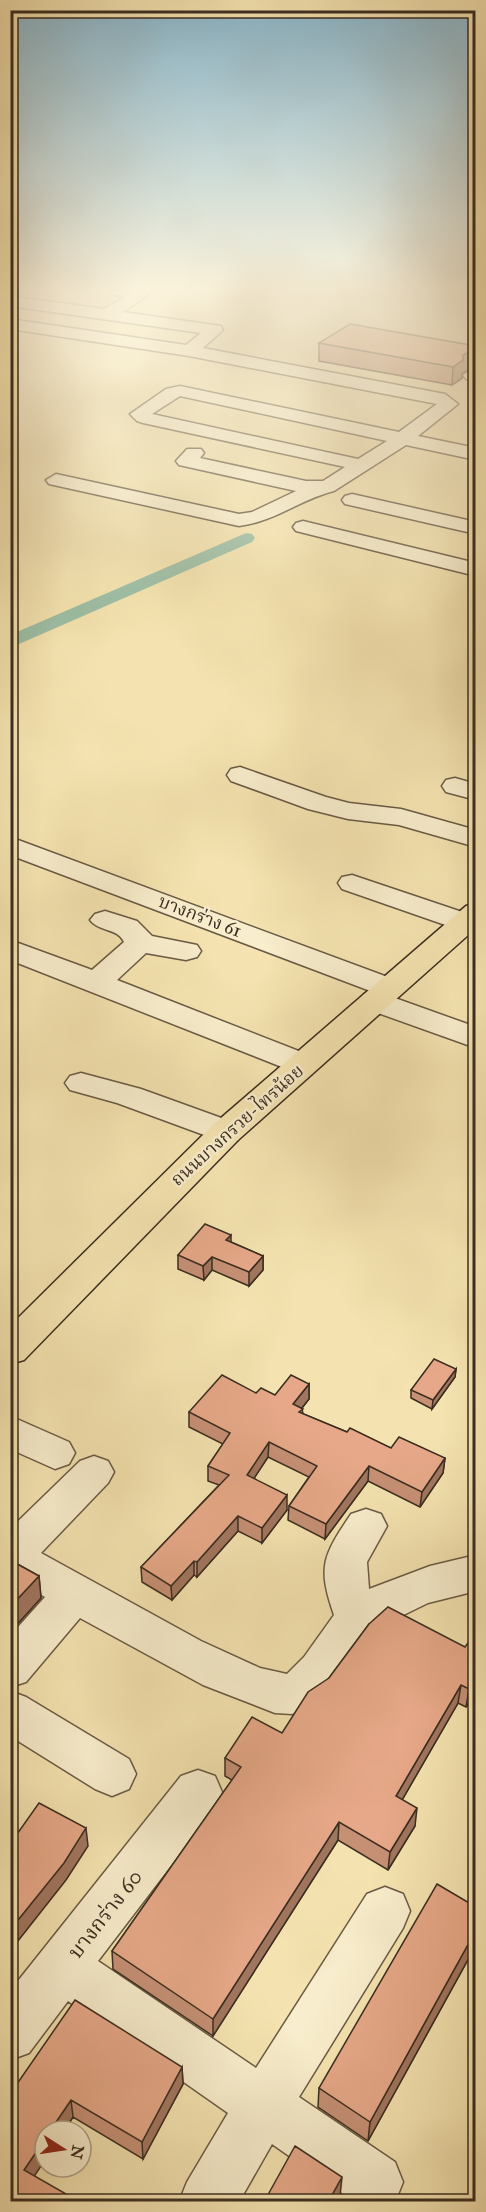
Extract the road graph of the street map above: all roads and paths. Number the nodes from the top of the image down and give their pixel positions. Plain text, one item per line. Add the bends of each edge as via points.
1 (172, 393) edge
2 (193, 393) edge
3 (275, 393) dead end
4 (407, 393) edge
5 (255, 406) junction
6 (341, 410) dead end
7 (326, 421) junction
8 (402, 439) junction
9 (194, 453) dead end
10 (476, 453) edge
11 (361, 465) junction
12 (56, 480) dead end
13 (317, 488) junction
14 (352, 500) dead end
15 (303, 527) dead end
16 (476, 528) edge
17 (476, 570) edge
18 (240, 775) dead end
19 (476, 839) edge
20 (10, 845) edge
21 (352, 883) dead end
22 (470, 917) edge
23 (105, 920) dead end
24 (140, 943) junction
25 (10, 949) edge
26 (186, 951) dead end
27 (95, 983) junction
28 (383, 994) junction
29 (476, 1038) edge
30 (303, 1064) junction
31 (81, 1083) dead end
32 (226, 1132) junction
33 (10, 1350) edge
34 (10, 1431) edge
35 (55, 1453) dead end
36 (94, 1472) dead end
37 (366, 1526) dead end
38 (11, 1556) edge
39 (476, 1573) edge
40 (75, 1593) junction
41 (358, 1620) junction
42 (10, 1668) edge
43 (10, 1712) edge
44 (112, 1774) dead end
45 (198, 1792) dead end
46 (385, 1911) dead end
47 (64, 1968) junction
48 (10, 2034) edge
49 (263, 2106) junction
50 (375, 2182) dead end
51 (207, 2202) edge

1 - 11 street via 139,415
2 - 5 street
3 - 5 street
4 - 8 street via 449,404
5 - 7 street
6 - 7 street
7 - 8 street
8 - 10 street
8 - 11 street
9 - 13 street via 186,461
11 - 13 street via 335,482
12 - 13 street via 239,520 257,518
14 - 16 street
15 - 17 street
18 - 19 street via 317,803 401,817
20 - 28 street, บางกร่าง 61
21 - 22 street
22 - 28 main road, ถนนบางกรวย-ไทรน้อย
23 - 24 street via 133,931
24 - 26 street
24 - 27 street
25 - 27 street
27 - 30 street
28 - 29 street, บางกร่าง 61
28 - 30 main road, ถนนบางกรวย-ไทรน้อย
30 - 32 main road, ถนนบางกรวย-ไทรน้อย
31 - 32 street via 129,1096
32 - 33 main road, ถนนบางกรวย-ไทรน้อย
34 - 35 street
36 - 38 street
37 - 41 street via 346,1556 342,1572
38 - 40 street
39 - 41 street via 426,1585
40 - 41 street via 201,1661 265,1692 281,1695 292,1694 310,1681
40 - 42 street
43 - 44 street
45 - 47 street, บางกร่าง 60
46 - 49 street
47 - 48 street, บางกร่าง 60
47 - 49 street
49 - 50 street
49 - 51 street

